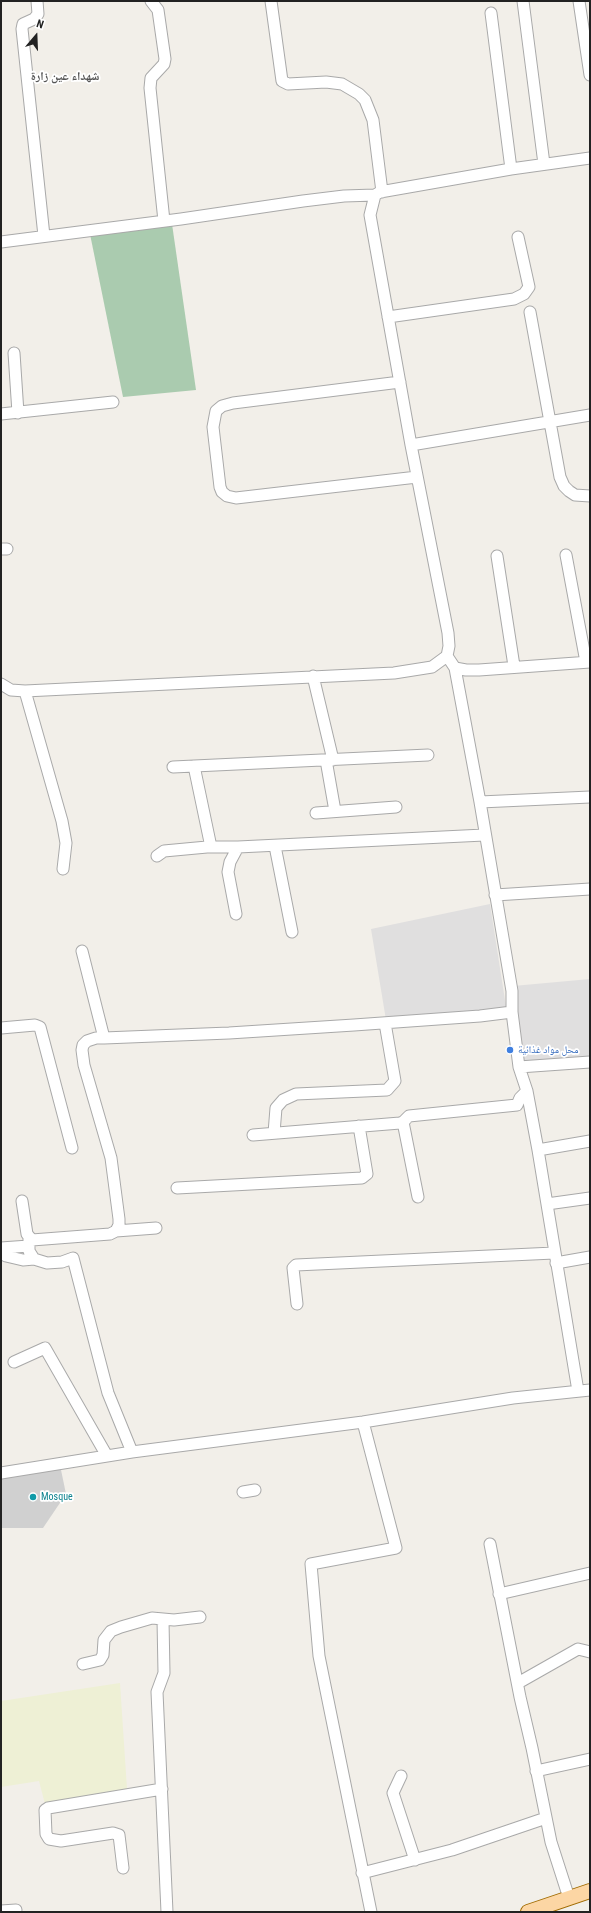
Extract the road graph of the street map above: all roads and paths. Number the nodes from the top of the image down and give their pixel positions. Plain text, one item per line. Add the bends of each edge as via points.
1 (36, 1) edge
2 (151, 1) edge
3 (271, 1) edge
4 (523, 1) edge
5 (579, 1) edge
6 (491, 13) dead end
7 (590, 75) edge
8 (590, 158) edge
9 (544, 164) junction
10 (511, 169) junction
11 (378, 194) junction
12 (164, 221) junction
13 (44, 236) junction
14 (518, 237) dead end
15 (1, 242) edge
16 (530, 312) dead end
17 (388, 317) junction
18 (14, 353) dead end
19 (400, 382) junction
20 (113, 402) dead end
21 (18, 413) junction
22 (1, 414) edge
23 (590, 415) edge
24 (549, 422) junction
25 (411, 445) junction
26 (417, 477) junction
27 (590, 496) edge
28 (566, 555) dead end
29 (497, 556) dead end
30 (447, 656) junction
31 (588, 662) edge
32 (514, 666) junction
33 (455, 668) junction
34 (313, 676) junction
35 (2, 685) edge
36 (25, 691) junction
37 (428, 756) dead end
38 (329, 760) junction
39 (194, 766) junction
40 (173, 767) dead end
41 (590, 797) edge
42 (480, 802) junction
43 (396, 807) dead end
44 (335, 810) junction
45 (316, 813) dead end
46 (484, 835) junction
47 (275, 846) junction
48 (211, 847) junction
49 (238, 847) junction
50 (158, 856) dead end
51 (63, 869) dead end
52 (590, 889) edge
53 (495, 895) junction
54 (236, 914) dead end
55 (292, 932) dead end
56 (82, 951) dead end
57 (512, 1012) junction
58 (385, 1023) junction
59 (1, 1028) edge
60 (104, 1038) junction
61 (590, 1062) edge
62 (519, 1067) junction
63 (527, 1091) junction
64 (403, 1122) junction
65 (359, 1126) junction
66 (274, 1133) junction
67 (253, 1135) dead end
68 (590, 1140) edge
69 (72, 1148) dead end
70 (538, 1150) junction
71 (177, 1188) dead end
72 (418, 1197) dead end
73 (590, 1198) edge
74 (22, 1201) dead end
75 (547, 1204) junction
76 (156, 1228) dead end
77 (116, 1231) junction
78 (29, 1242) junction
79 (1, 1248) edge
80 (1, 1253) edge
81 (590, 1257) edge
82 (555, 1258) junction
83 (34, 1259) junction
84 (297, 1304) dead end
85 (14, 1362) dead end
86 (590, 1390) edge
87 (578, 1391) junction
88 (363, 1422) junction
89 (132, 1452) junction
90 (107, 1456) junction
91 (1, 1473) edge
92 (255, 1490) dead end
93 (243, 1492) dead end
94 (490, 1544) dead end
95 (590, 1573) edge
96 (499, 1594) junction
97 (200, 1617) dead end
98 (163, 1620) junction
99 (590, 1652) edge
100 (83, 1664) dead end
101 (518, 1683) junction
102 (590, 1760) edge
103 (536, 1771) junction
104 (401, 1776) dead end
105 (162, 1789) junction
106 (546, 1818) junction
107 (415, 1860) junction
108 (123, 1868) dead end
109 (362, 1873) junction
110 (590, 1891) edge
111 (569, 1898) junction
112 (16, 1910) dead end
113 (1, 1911) edge
114 (534, 1911) edge
115 (166, 1912) edge
116 (371, 1912) edge

1 - 13 street via 38,14 23,24 22,29
2 - 12 street via 158,10 165,59 152,78 150,88
3 - 11 street via 282,81 288,84 342,84 366,100 373,120
4 - 9 street
5 - 7 street
6 - 10 street
8 - 9 street
9 - 10 street
10 - 11 street
11 - 12 street via 303,201
11 - 17 street via 370,216
12 - 13 street
13 - 15 street
14 - 17 street via 529,287 524,294 514,299
16 - 24 street
17 - 19 street
18 - 21 street
19 - 25 street
19 - 26 street via 233,402 222,406 216,411 213,427 220,487 227,496 236,498
20 - 21 street
21 - 22 street
23 - 24 street
24 - 25 street
24 - 27 street via 555,458 564,486 575,495
25 - 26 street
26 - 30 street via 448,633 450,646
28 - 31 street
29 - 32 street
30 - 33 street
30 - 34 street via 432,667 394,673
31 - 32 street
32 - 33 street via 466,670
33 - 42 street
34 - 36 street
34 - 38 street
35 - 36 street via 11,690
36 - 51 street via 62,821 66,843
37 - 38 street
38 - 39 street
38 - 44 street
39 - 40 street
39 - 48 street
41 - 42 street
42 - 46 street
43 - 44 street
44 - 45 street
46 - 47 street
46 - 53 street
47 - 49 street
47 - 55 street
48 - 49 street
48 - 50 street via 164,851
49 - 54 street via 228,872
52 - 53 street
53 - 57 street via 512,991
56 - 60 street
57 - 58 street
57 - 62 street
58 - 60 street
58 - 66 street via 395,1081 387,1090 296,1094 283,1100 276,1108
59 - 69 street via 40,1027
60 - 77 street via 87,1041 82,1050 110,1158 119,1219
61 - 62 street
62 - 63 street
63 - 64 street via 517,1105 408,1116
63 - 70 street
64 - 65 street
64 - 72 street
65 - 66 street
65 - 71 street via 367,1174 362,1178
66 - 67 street
68 - 70 street
70 - 75 street
73 - 75 street
74 - 78 street
75 - 82 street
76 - 77 street
77 - 78 street via 110,1234
78 - 79 street
78 - 83 street
80 - 83 street via 23,1260
81 - 82 street
82 - 84 street via 296,1265 293,1268
82 - 87 street
83 - 89 street via 47,1263 73,1258 108,1393
85 - 90 street via 45,1348
86 - 87 street
87 - 88 street via 513,1398
88 - 89 street
88 - 109 street via 396,1548 311,1564 319,1656
89 - 90 street
90 - 91 street
92 - 93 street
94 - 96 street
95 - 96 street
96 - 101 street
97 - 98 street
98 - 100 street via 152,1618 111,1631 104,1640 100,1660
98 - 105 street via 164,1673 157,1692
99 - 101 street via 578,1649
101 - 103 street
102 - 103 street
103 - 106 street
104 - 107 street via 393,1793
105 - 108 street via 45,1810 46,1834 48,1839 54,1841 119,1834
105 - 115 street
106 - 107 street
106 - 111 street
107 - 109 street
109 - 116 street
110 - 111 main road
111 - 114 main road
112 - 113 street

